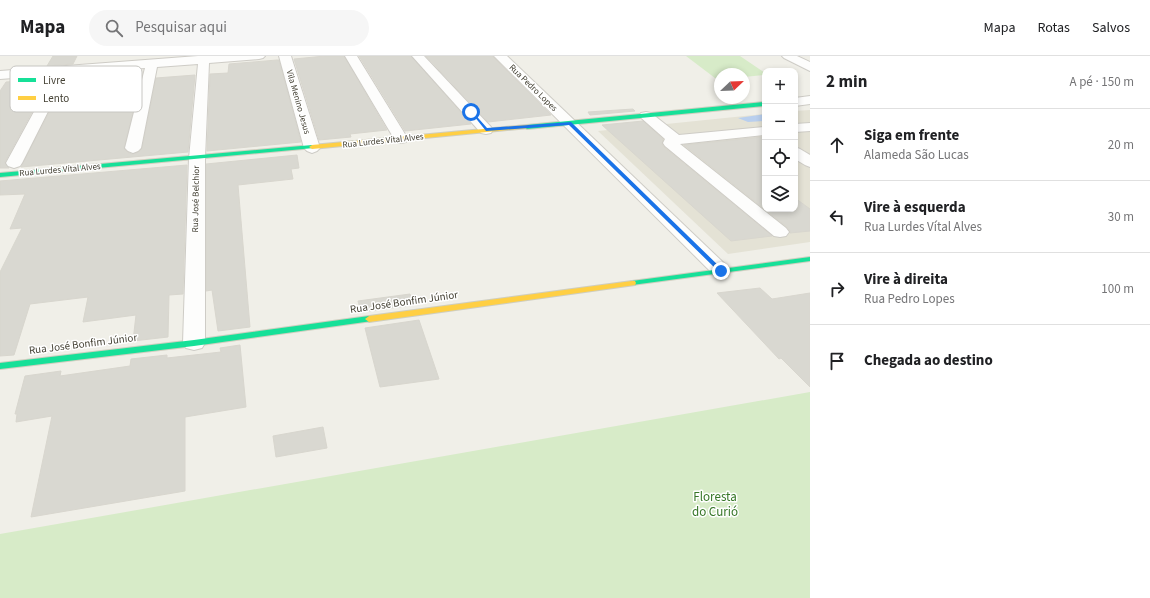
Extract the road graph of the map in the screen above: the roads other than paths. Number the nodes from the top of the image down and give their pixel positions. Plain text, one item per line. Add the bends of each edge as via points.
1 (259, 56) edge
2 (285, 56) edge
3 (350, 56) edge
4 (418, 56) edge
5 (500, 56) edge
6 (788, 56) edge
7 (204, 58) edge
8 (152, 64) junction
9 (126, 66) edge
10 (810, 67) edge
11 (10, 74) edge
12 (0, 75) edge
13 (810, 100) edge
14 (798, 102) edge
15 (762, 104) edge
16 (142, 108) edge
17 (41, 112) edge
18 (141, 112) edge
19 (646, 116) junction
20 (570, 123) junction
21 (810, 127) edge
22 (798, 128) edge
23 (486, 130) junction
24 (762, 131) edge
25 (401, 139) junction
26 (676, 140) junction
27 (133, 148) dead end
28 (312, 148) junction
29 (798, 154) edge
30 (197, 158) junction
31 (810, 162) edge
32 (14, 163) dead end
33 (0, 175) edge
34 (780, 232) dead end
35 (810, 258) edge
36 (721, 271) junction
37 (194, 343) junction
38 (0, 366) edge

1 - 7 street
2 - 28 street, Vila Menino Jesus
3 - 25 street
4 - 23 street
5 - 20 street, Rua Pedro Lopes
6 - 10 street
7 - 8 street
7 - 30 street, Rua José Belchior
8 - 9 street
8 - 16 street
11 - 12 street
13 - 14 street
15 - 19 street, Rua Lurdes Vítal Alves
17 - 32 street
18 - 27 street
19 - 20 street, Rua Lurdes Vítal Alves
19 - 26 street
20 - 23 street, Rua Lurdes Vítal Alves
20 - 36 street, Rua Pedro Lopes
21 - 22 street
23 - 25 street, Rua Lurdes Vítal Alves
24 - 26 street
25 - 28 street, Rua Lurdes Vítal Alves
26 - 34 street via 670,143
28 - 30 street, Rua Lurdes Vítal Alves
29 - 31 street
30 - 33 street, Rua Lurdes Vítal Alves
30 - 37 street, Rua José Belchior
35 - 36 street, Rua José Bonfim Júnior
36 - 37 street, Rua José Bonfim Júnior
37 - 38 street, Rua José Bonfim Júnior

